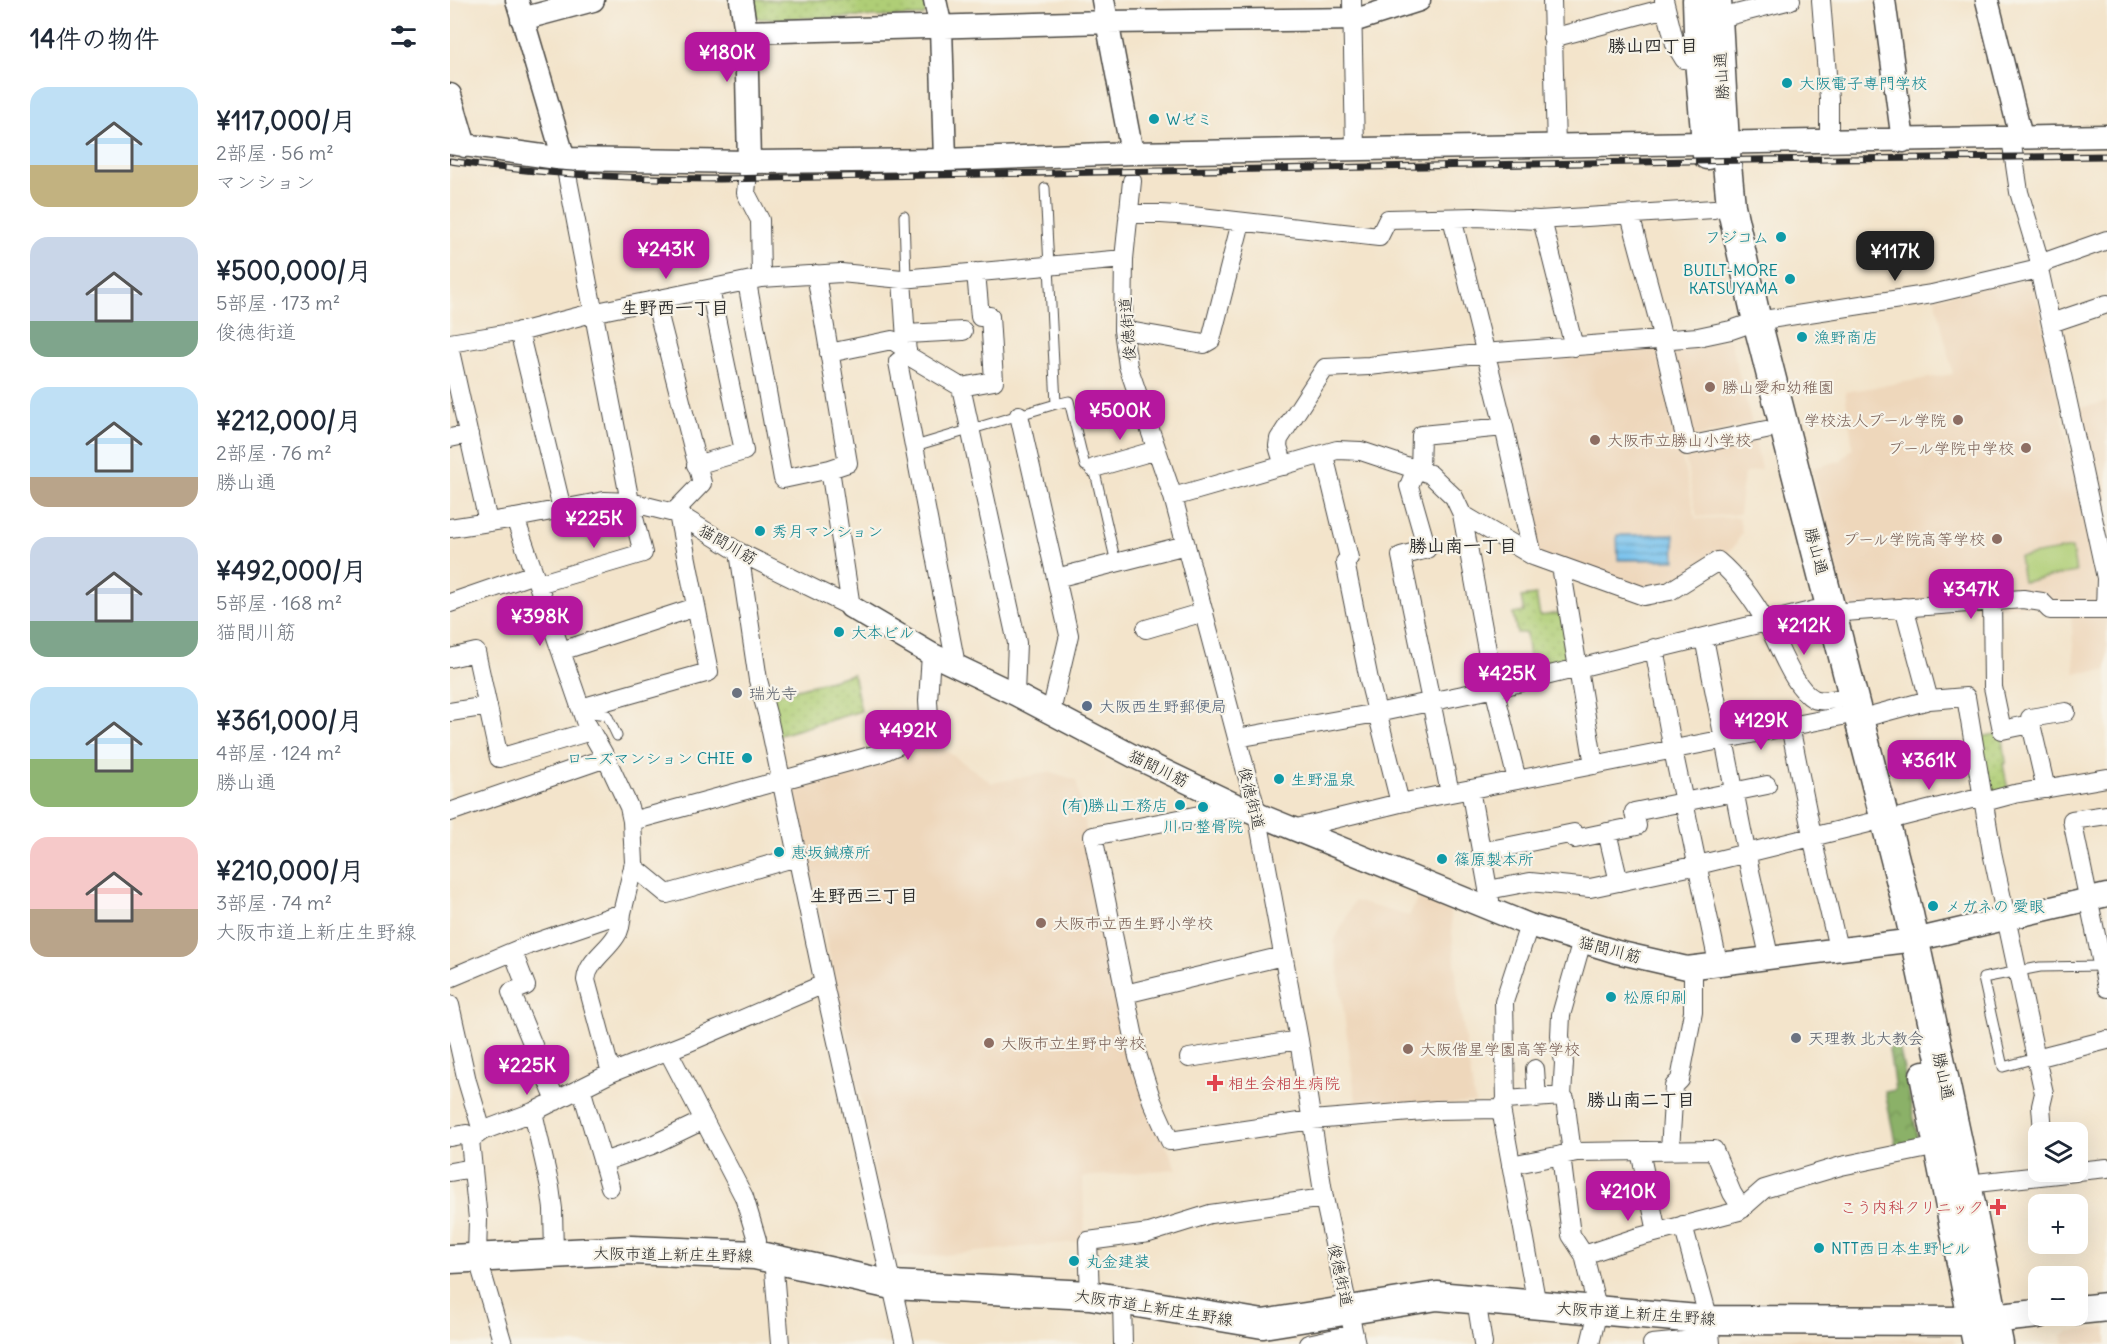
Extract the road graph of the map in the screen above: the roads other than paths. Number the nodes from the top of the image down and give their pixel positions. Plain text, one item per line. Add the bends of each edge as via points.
1 (592, 0) edge
2 (741, 0) edge
3 (935, 0) edge
4 (1103, 0) edge
5 (1419, 0) edge
6 (1552, 0) edge
7 (1791, 0) edge
8 (1821, 0) edge
9 (1884, 0) edge
10 (1987, 0) edge
11 (1665, 4) edge
12 (1710, 5) edge
13 (519, 9) edge
14 (1352, 9) edge
15 (1107, 22) junction
16 (941, 28) junction
17 (746, 32) junction
18 (1552, 38) junction
19 (1699, 60) junction
20 (450, 95) edge
21 (2107, 136) edge
22 (2016, 137) junction
23 (1829, 140) junction
24 (1903, 141) junction
25 (1715, 144) junction
26 (458, 145) edge
27 (1556, 146) junction
28 (1354, 150) junction
29 (1132, 157) junction
30 (564, 159) junction
31 (945, 160) junction
32 (749, 162) junction
33 (1132, 182) dead end
34 (1045, 188) dead end
35 (1714, 209) junction
36 (1128, 214) junction
37 (1630, 215) junction
38 (904, 216) dead end
39 (1452, 218) junction
40 (1542, 220) junction
41 (1241, 222) junction
42 (2107, 240) edge
43 (1124, 258) junction
44 (1049, 265) junction
45 (2039, 269) junction
46 (976, 272) junction
47 (816, 274) junction
48 (904, 279) junction
49 (754, 280) junction
50 (710, 289) junction
51 (655, 300) junction
52 (2107, 304) edge
53 (592, 312) junction
54 (1749, 323) junction
55 (2051, 323) junction
56 (1123, 330) junction
57 (519, 331) junction
58 (963, 331) dead end
59 (1662, 340) junction
60 (450, 343) edge
61 (906, 346) junction
62 (1574, 347) junction
63 (450, 351) edge
64 (829, 353) junction
65 (1486, 354) junction
66 (961, 387) junction
67 (1056, 404) junction
68 (1019, 415) junction
69 (1504, 427) junction
70 (969, 429) junction
71 (1766, 430) junction
72 (469, 434) junction
73 (450, 438) edge
74 (915, 446) junction
75 (1157, 450) junction
76 (1324, 455) junction
77 (696, 465) junction
78 (1284, 466) junction
79 (1094, 468) junction
80 (830, 469) junction
81 (1418, 470) junction
82 (1173, 497) junction
83 (630, 502) junction
84 (562, 509) junction
85 (676, 514) junction
86 (1462, 514) junction
87 (515, 518) junction
88 (488, 522) junction
89 (450, 528) edge
90 (1186, 545) junction
91 (739, 552) junction
92 (1533, 556) junction
93 (1116, 563) junction
94 (1561, 566) junction
95 (1056, 578) junction
96 (536, 579) junction
97 (1992, 600) junction
98 (450, 603) edge
99 (696, 607) junction
100 (851, 607) junction
101 (1904, 607) junction
102 (2106, 610) edge
103 (1824, 611) junction
104 (1204, 612) junction
105 (1766, 623) junction
106 (1146, 629) dead end
107 (1704, 638) junction
108 (1654, 648) junction
109 (561, 651) junction
110 (931, 654) junction
111 (450, 658) edge
112 (956, 665) junction
113 (1577, 668) junction
114 (1494, 688) junction
115 (1015, 694) junction
116 (1929, 700) junction
117 (1431, 701) junction
118 (488, 706) junction
119 (583, 707) junction
120 (1846, 711) junction
121 (450, 712) edge
122 (1051, 712) junction
123 (2066, 712) dead end
124 (1377, 713) junction
125 (2031, 724) junction
126 (1790, 726) junction
127 (591, 731) junction
128 (616, 736) dead end
129 (1237, 738) junction
130 (1724, 740) junction
131 (1673, 750) junction
132 (606, 758) junction
133 (1594, 765) junction
134 (2107, 778) edge
135 (780, 780) junction
136 (1517, 780) junction
137 (1767, 785) dead end
138 (1470, 789) junction
139 (2046, 789) junction
140 (1734, 792) junction
141 (1450, 793) junction
142 (1984, 799) junction
143 (1684, 802) junction
144 (1400, 803) junction
145 (1248, 810) junction
146 (450, 812) edge
147 (2107, 815) edge
148 (632, 821) junction
149 (1877, 822) junction
150 (1293, 829) junction
151 (1607, 832) junction
152 (1812, 836) junction
153 (1481, 852) junction
154 (1747, 853) junction
155 (797, 857) junction
156 (1698, 865) junction
157 (633, 866) junction
158 (1619, 882) junction
159 (2098, 897) edge
160 (1490, 900) junction
161 (622, 913) junction
162 (2005, 919) junction
163 (1529, 925) junction
164 (1906, 940) junction
165 (1582, 941) junction
166 (1838, 948) junction
167 (513, 952) junction
168 (1283, 956) junction
169 (1769, 956) junction
170 (1718, 963) junction
171 (1693, 968) junction
172 (2017, 970) junction
173 (2105, 975) edge
174 (450, 978) edge
175 (824, 984) junction
176 (1125, 994) junction
177 (450, 1005) edge
178 (1299, 1040) junction
179 (2107, 1040) edge
180 (668, 1051) junction
181 (1189, 1058) dead end
182 (2036, 1058) junction
183 (1535, 1069) dead end
184 (611, 1073) junction
185 (581, 1088) junction
186 (1562, 1096) junction
187 (1537, 1099) junction
188 (556, 1101) junction
189 (1503, 1105) junction
190 (533, 1112) junction
191 (704, 1120) junction
192 (1312, 1120) junction
193 (2042, 1122) edge
194 (476, 1136) junction
195 (450, 1137) edge
196 (1938, 1146) junction
197 (1670, 1150) junction
198 (1640, 1151) junction
199 (1567, 1154) junction
200 (603, 1162) junction
201 (1511, 1165) junction
202 (473, 1168) junction
203 (2107, 1168) edge
204 (2088, 1170) edge
205 (450, 1172) edge
206 (2028, 1176) edge
207 (1967, 1184) junction
208 (610, 1187) dead end
209 (1324, 1197) junction
210 (1742, 1209) junction
211 (1683, 1225) junction
212 (1657, 1232) junction
213 (554, 1253) junction
214 (764, 1256) junction
215 (1584, 1256) junction
216 (464, 1258) edge
217 (892, 1285) junction
218 (1090, 1295) junction
219 (1476, 1299) junction
220 (1122, 1301) junction
221 (1536, 1305) junction
222 (2107, 1307) edge
223 (2088, 1309) edge
224 (1598, 1311) junction
225 (2028, 1317) edge
226 (1353, 1329) edge
227 (1710, 1332) edge
228 (1986, 1332) edge
229 (503, 1344) edge
230 (780, 1344) edge
231 (904, 1344) edge
232 (1123, 1344) edge
233 (1308, 1344) edge
234 (1483, 1344) edge
235 (1590, 1344) edge
236 (1652, 1344) edge

1 - 13 street
2 - 17 street
3 - 16 street
4 - 15 street
5 - 14 street via 1359,19
6 - 18 street
7 - 12 street via 1731,15
8 - 23 street
9 - 24 street
10 - 22 street
11 - 18 street
11 - 19 street via 1672,36 1684,59
12 - 19 main road, 勝山通
12 - 25 main road, 勝山通
13 - 30 street
14 - 15 street
14 - 28 street
15 - 16 street
15 - 29 street
16 - 17 street
16 - 31 street
17 - 32 street
18 - 27 street
19 - 25 main road, 勝山通
20 - 26 street
21 - 22 street
22 - 24 street
22 - 45 street via 2019,192
23 - 24 street
23 - 25 street
25 - 27 street
25 - 35 main road, 勝山通
25 - 54 main road, 勝山通 via 1731,206
26 - 30 street
27 - 28 street
28 - 29 street
29 - 31 street
30 - 32 street
30 - 53 street
31 - 32 street
32 - 49 street via 746,193 760,220
33 - 36 street, 俊徳街道
34 - 44 lane
35 - 37 street
35 - 54 main road, 勝山通
36 - 41 street
36 - 43 street, 俊徳街道
37 - 40 street
37 - 59 street
38 - 48 lane
39 - 40 street
39 - 41 street via 1388,219 1379,237
39 - 65 street
40 - 62 street
41 - 56 street via 1211,340 1204,344
42 - 45 street via 2045,262
43 - 44 street
43 - 56 street, 俊徳街道
44 - 46 street
44 - 67 lane
45 - 54 street via 1932,294
45 - 55 street
46 - 48 street
46 - 66 street via 980,317 990,316 994,381
47 - 48 street
47 - 49 street
47 - 64 street
48 - 61 street
49 - 50 street
49 - 80 street via 783,479
50 - 51 street
50 - 77 street via 744,451
51 - 53 street
51 - 77 street
52 - 55 street
53 - 57 street
53 - 83 street
54 - 59 street via 1698,337
54 - 71 main road, 勝山通
54 - 103 main road, 勝山通
55 - 102 street via 2106,578
56 - 75 street, 俊徳街道 via 1128,366
57 - 60 street
57 - 84 street
58 - 61 street
59 - 62 street
59 - 71 street via 1687,446
61 - 64 street via 892,340
61 - 66 street
61 - 74 street via 898,362
62 - 65 street
63 - 72 street
64 - 80 street via 848,463
65 - 69 street
65 - 78 street via 1325,368 1279,439
66 - 70 street
67 - 68 lane
67 - 79 lane via 1069,402 1084,466
68 - 70 lane
68 - 95 street
69 - 81 street via 1420,435
69 - 92 street
70 - 74 lane
70 - 115 street via 1017,643
71 - 103 main road, 勝山通
72 - 73 street
72 - 88 street
74 - 112 street
75 - 79 street
75 - 82 street, 俊徳街道
76 - 78 street
76 - 81 street via 1327,451 1361,451
76 - 124 street via 1349,558 1345,562
77 - 85 street via 702,483
78 - 82 street
79 - 93 lane
80 - 100 street
81 - 86 street via 1430,474 1454,497
81 - 117 street via 1409,486 1427,549 1401,556
82 - 90 street, 俊徳街道
83 - 84 street, 猫間川筋 via 604,501
83 - 85 street, 猫間川筋
83 - 96 street via 643,553
84 - 87 street, 猫間川筋
85 - 91 street, 猫間川筋
85 - 99 street
86 - 92 street
86 - 114 street
87 - 88 street, 猫間川筋
87 - 96 street
88 - 89 street, 猫間川筋
90 - 93 street
90 - 104 street, 俊徳街道
91 - 100 street, 猫間川筋
91 - 135 street via 758,680
92 - 94 street
93 - 95 street
94 - 105 street via 1644,596 1670,591 1718,561
94 - 113 street
95 - 122 street via 1069,635
96 - 98 street
96 - 109 street
97 - 101 street
97 - 102 street via 2042,602 2050,610
97 - 125 street via 1993,687 2002,730
99 - 109 street
99 - 119 street via 709,672
100 - 110 street, 猫間川筋
101 - 103 street
101 - 116 street
103 - 105 street
103 - 120 main road, 勝山通
104 - 106 street
104 - 129 street, 俊徳街道
105 - 107 street
105 - 120 street via 1807,694
107 - 108 street
107 - 130 street
108 - 113 street
108 - 131 street
109 - 119 street
110 - 112 street, 猫間川筋
110 - 135 street via 930,731 878,754
111 - 118 street via 476,652
112 - 115 street, 猫間川筋
113 - 114 street
113 - 133 street
114 - 117 street
114 - 136 street
115 - 122 street, 猫間川筋
116 - 120 street
116 - 142 street via 1966,697
117 - 124 street
117 - 141 street
118 - 121 street
118 - 127 street via 499,758
119 - 127 street
119 - 128 lane via 607,715
120 - 126 street
120 - 149 main road, 勝山通
122 - 145 street, 猫間川筋
123 - 125 street via 2030,718
124 - 129 street
124 - 144 street
125 - 139 street
126 - 130 street
126 - 152 street
127 - 132 street
129 - 145 street, 俊徳街道
130 - 131 street
130 - 140 street
131 - 133 street
131 - 143 street
132 - 146 street
132 - 148 street
133 - 136 street
134 - 139 street
135 - 148 street
135 - 155 street
136 - 138 street
137 - 140 street
138 - 141 street
138 - 153 street
139 - 142 street
140 - 143 street
140 - 154 street
141 - 144 street
142 - 149 street
142 - 162 street
143 - 151 street via 1634,812 1637,826
143 - 156 street
144 - 150 street
145 - 150 street, 猫間川筋
145 - 168 street, 俊徳街道
145 - 176 street via 1093,836
147 - 159 street via 2072,820
148 - 157 street
149 - 152 street
149 - 164 main road, 勝山通
150 - 160 street, 猫間川筋
151 - 153 street via 1575,838 1574,833
151 - 158 street
152 - 154 street
152 - 166 street
153 - 160 street
154 - 156 street
154 - 169 street
155 - 157 street via 667,894
155 - 175 street
156 - 158 street
156 - 170 street
157 - 161 street
158 - 160 street via 1590,888 1530,882
159 - 162 street, 猫間川筋
159 - 173 street
160 - 163 street, 猫間川筋
161 - 167 street
161 - 184 street via 616,937 589,968 586,980
162 - 164 street, 猫間川筋
162 - 172 street
163 - 165 street, 猫間川筋
163 - 189 street via 1504,1002
164 - 166 street, 猫間川筋
164 - 196 main road, 勝山通
164 - 207 main road, 勝山通
165 - 171 street, 猫間川筋
165 - 186 street via 1562,1015
166 - 169 street, 猫間川筋
167 - 174 street
167 - 188 street via 526,986 512,992
168 - 176 street
168 - 178 street, 俊徳街道
169 - 170 street, 猫間川筋
170 - 171 street, 猫間川筋
171 - 197 street via 1693,1012 1680,1080 1674,1086
172 - 173 lane via 2040,966
172 - 182 street
172 - 182 lane via 1983,978 2003,1067
175 - 180 street
175 - 217 street
176 - 192 street via 1138,1057 1170,1141
177 - 194 street
178 - 181 street
178 - 192 street, 俊徳街道
179 - 182 street
180 - 184 street
180 - 191 street
182 - 193 street via 2044,1093
183 - 187 street
184 - 185 street
185 - 188 street
185 - 200 street
186 - 187 street
186 - 199 street
187 - 189 street
188 - 190 street
189 - 192 street
189 - 201 street
190 - 194 street
190 - 213 street via 550,1187
191 - 200 street via 652,1145
191 - 214 street via 744,1197
192 - 209 street, 俊徳街道
194 - 195 street
194 - 202 street
196 - 210 street via 1841,1166 1764,1189
196 - 228 main road, 勝山通
197 - 198 street
197 - 210 street via 1714,1150
198 - 199 street
198 - 212 street
199 - 201 street
199 - 215 street via 1571,1235
200 - 208 street
201 - 221 street
202 - 205 street
202 - 216 street via 478,1219
203 - 204 street
206 - 207 street
207 - 228 main road, 勝山通
209 - 218 street via 1210,1215 1149,1233 1088,1241
209 - 226 street, 俊徳街道
210 - 211 street
211 - 212 street
211 - 227 street
212 - 215 street
213 - 214 main road, 大阪市道上新庄生野線 via 631,1250
213 - 216 main road, 大阪市道上新庄生野線
214 - 217 main road, 大阪市道上新庄生野線
214 - 230 street
215 - 224 street
216 - 229 street
217 - 218 main road, 大阪市道上新庄生野線
217 - 231 street
218 - 220 main road, 大阪市道上新庄生野線
219 - 221 main road, 大阪市道上新庄生野線
219 - 226 main road, 大阪市道上新庄生野線 via 1437,1296
219 - 234 street
220 - 226 main road, 大阪市道上新庄生野線 via 1263,1324
220 - 232 street
221 - 224 main road, 大阪市道上新庄生野線
222 - 223 main road
224 - 227 main road, 大阪市道上新庄生野線
224 - 235 street
225 - 228 main road, 大阪市道上新庄生野線
226 - 233 street
227 - 228 main road, 大阪市道上新庄生野線
227 - 236 street via 1694,1340

